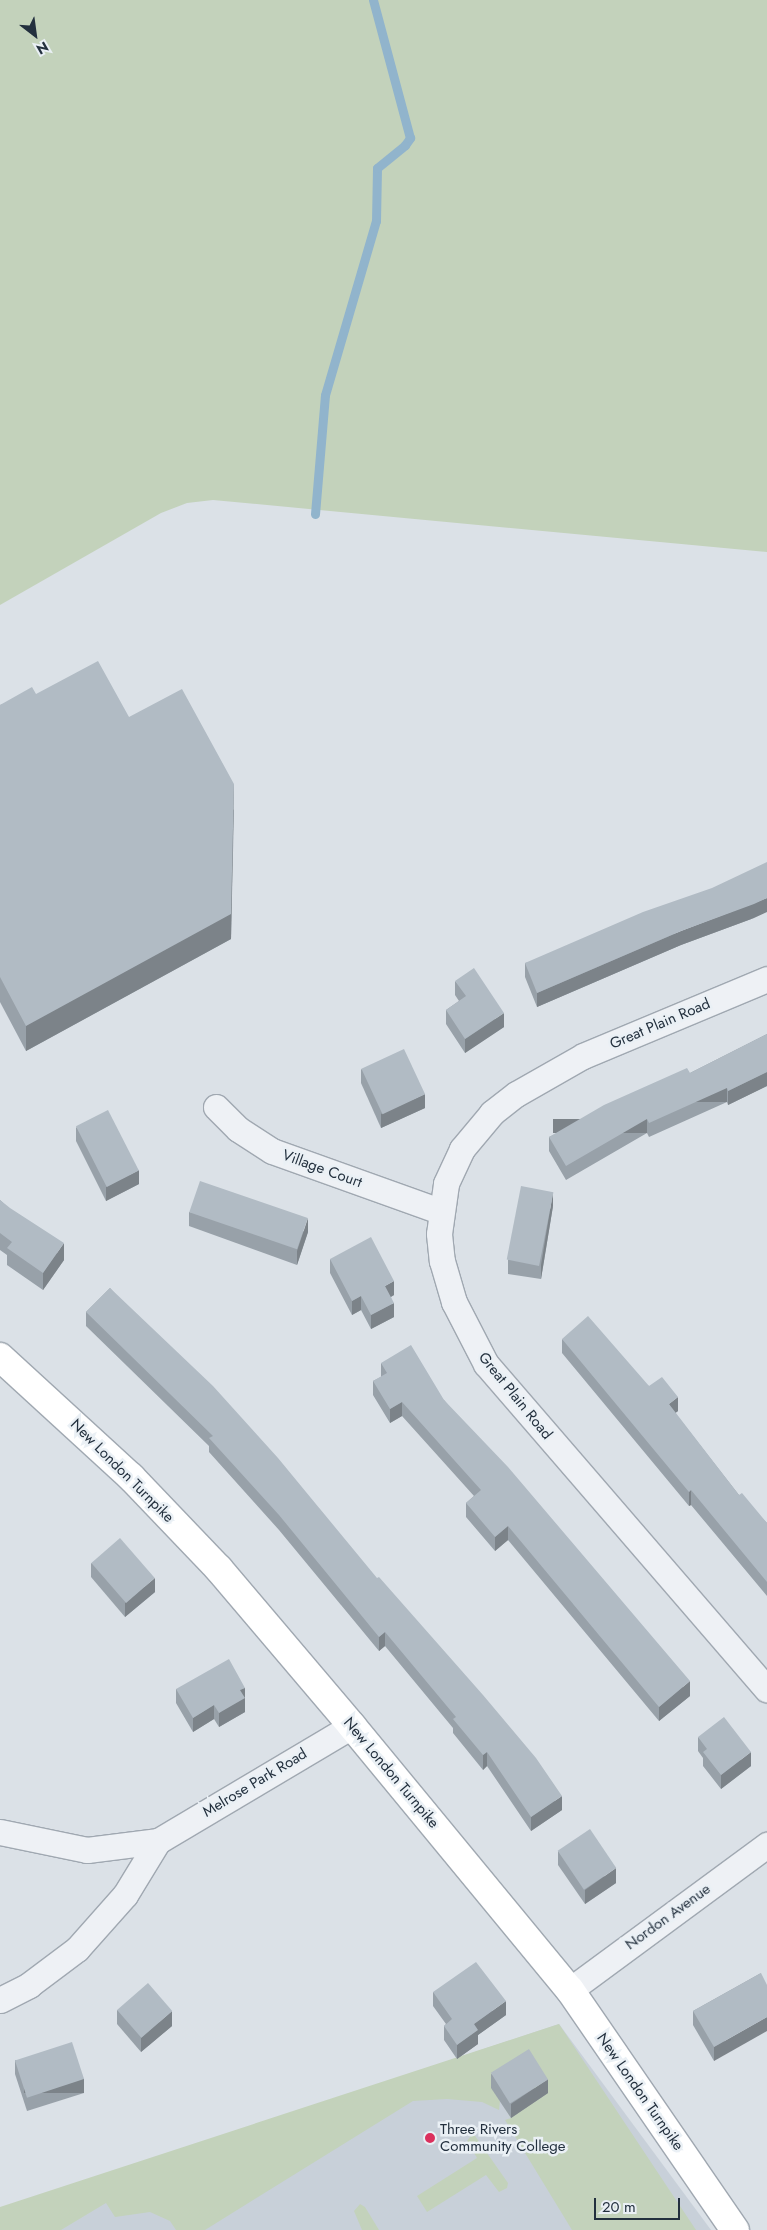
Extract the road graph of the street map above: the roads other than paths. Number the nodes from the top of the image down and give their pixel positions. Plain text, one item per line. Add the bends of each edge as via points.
1 (767, 979) edge
2 (216, 1107) dead end
3 (440, 1211) junction
4 (0, 1357) edge
5 (767, 1689) edge
6 (352, 1726) junction
7 (0, 1832) edge
8 (158, 1841) junction
9 (767, 1844) edge
10 (570, 1990) junction
11 (0, 2000) edge
12 (735, 2230) edge

1 - 3 street, Great Plain Road via 583,1056 516,1094 492,1113 462,1149 446,1184
2 - 3 street, Village Court via 238,1130 272,1151
3 - 5 street, Great Plain Road via 444,1269 461,1318 479,1353
4 - 6 main road, New London Turnpike via 50,1400 219,1569
6 - 8 street, Melrose Park Road
6 - 10 main road, New London Turnpike
7 - 8 street, Melrose Park Road via 87,1850
8 - 11 street, Melrose Park Road via 125,1894 77,1949 29,1985
9 - 10 street, Nordon Avenue
10 - 12 main road, New London Turnpike

